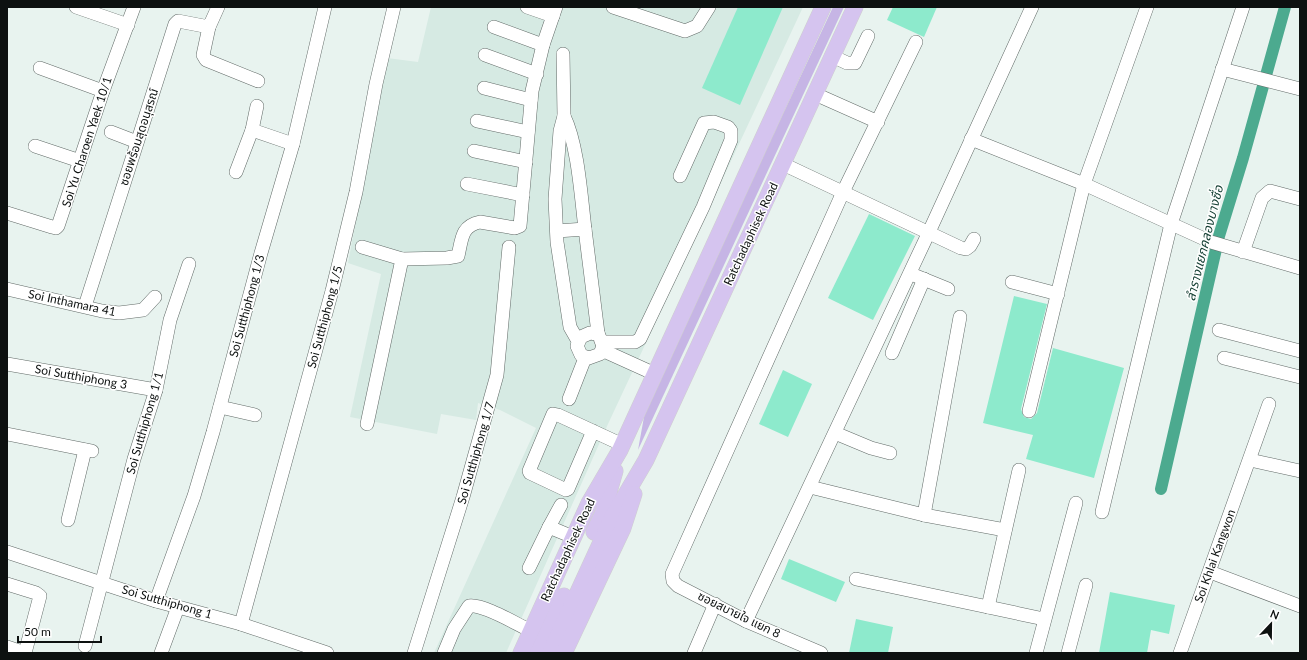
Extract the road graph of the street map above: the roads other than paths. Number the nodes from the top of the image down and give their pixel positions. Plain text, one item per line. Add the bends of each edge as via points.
1 (76, 7) edge
2 (134, 7) edge
3 (218, 7) edge
4 (325, 7) edge
5 (394, 7) edge
6 (527, 7) edge
7 (613, 7) edge
8 (823, 7) edge
9 (855, 7) edge
10 (1032, 7) edge
11 (1147, 7) edge
12 (1243, 7) edge
13 (706, 8) edge
14 (554, 12) edge
15 (128, 25) junction
16 (209, 27) junction
17 (494, 27) dead end
18 (868, 36) dead end
19 (916, 42) dead end
20 (543, 45) junction
21 (563, 54) dead end
22 (485, 55) dead end
23 (832, 56) junction
24 (40, 68) dead end
25 (1222, 69) junction
26 (537, 74) junction
27 (258, 81) dead end
28 (484, 88) dead end
29 (1300, 88) edge
30 (103, 91) junction
31 (815, 94) junction
32 (531, 100) junction
33 (257, 106) dead end
34 (564, 116) junction
35 (477, 121) dead end
36 (878, 122) junction
37 (252, 130) junction
38 (110, 132) dead end
39 (528, 132) junction
40 (971, 139) junction
41 (137, 142) junction
42 (294, 144) junction
43 (36, 146) dead end
44 (474, 151) dead end
45 (80, 161) junction
46 (526, 162) junction
47 (782, 164) junction
48 (236, 172) dead end
49 (680, 176) dead end
50 (467, 184) dead end
51 (1084, 184) junction
52 (843, 192) junction
53 (523, 195) junction
54 (1300, 199) edge
55 (7, 213) edge
56 (1171, 224) junction
57 (585, 229) junction
58 (557, 230) junction
59 (929, 232) junction
60 (974, 239) dead end
61 (362, 247) dead end
62 (509, 247) dead end
63 (1244, 252) junction
64 (402, 259) junction
65 (189, 264) dead end
66 (1300, 268) edge
67 (910, 273) junction
68 (924, 279) junction
69 (1012, 282) dead end
70 (948, 289) dead end
71 (7, 290) edge
72 (1058, 294) junction
73 (155, 297) dead end
74 (85, 306) junction
75 (960, 317) dead end
76 (1219, 330) dead end
77 (578, 342) junction
78 (601, 342) junction
79 (1300, 351) edge
80 (892, 353) dead end
81 (585, 358) junction
82 (1224, 358) dead end
83 (7, 364) edge
84 (655, 374) junction
85 (1300, 377) edge
86 (156, 390) junction
87 (569, 399) dead end
88 (1269, 404) dead end
89 (220, 407) junction
90 (1029, 411) dead end
91 (255, 415) dead end
92 (367, 424) dead end
93 (593, 431) junction
94 (835, 433) junction
95 (7, 434) edge
96 (622, 448) junction
97 (890, 453) dead end
98 (646, 460) junction
99 (1250, 460) junction
100 (1019, 470) dead end
101 (1300, 471) edge
102 (810, 487) junction
103 (1076, 503) dead end
104 (560, 505) dead end
105 (1102, 512) dead end
106 (924, 515) junction
107 (68, 520) dead end
108 (549, 526) junction
109 (1005, 530) junction
110 (573, 537) junction
111 (7, 552) edge
112 (530, 568) dead end
113 (1210, 572) junction
114 (856, 579) dead end
115 (102, 583) junction
116 (7, 584) edge
117 (1086, 585) dead end
118 (156, 600) junction
119 (715, 604) junction
120 (178, 606) junction
121 (1300, 606) edge
122 (988, 607) junction
123 (1044, 619) junction
124 (746, 621) junction
125 (241, 624) junction
126 (530, 631) junction
127 (85, 646) dead end
128 (7, 647) edge
129 (25, 653) edge
130 (161, 653) edge
131 (327, 653) edge
132 (414, 653) edge
133 (444, 653) edge
134 (521, 653) edge
135 (538, 653) edge
136 (550, 653) edge
137 (564, 653) edge
138 (694, 653) edge
139 (821, 653) edge
140 (1036, 653) edge
141 (1068, 653) edge
142 (1180, 653) edge

1 - 15 street
2 - 15 street, Soi Yu Charoen Yaek 10/1
3 - 16 street
4 - 42 street, Soi Sutthiphong 1/3
5 - 125 street, Soi Sutthiphong 1/5 via 376,84 356,192 332,291
6 - 14 street
7 - 13 street via 685,31 698,26
8 - 84 main road, Ratchadaphisek Road
9 - 23 main road, Ratchadaphisek Road
10 - 40 street
11 - 51 street
12 - 25 street
14 - 20 street
15 - 30 street, Soi Yu Charoen Yaek 10/1
16 - 27 street via 203,55 206,60
16 - 41 street, ซอยพร้อมสุดอนุสรณ์ via 178,21 175,24
17 - 20 street
18 - 23 street via 855,64
19 - 36 street
20 - 26 street
21 - 34 street
22 - 26 street
23 - 31 main road, Ratchadaphisek Road
24 - 30 street
25 - 29 street
25 - 56 street
26 - 32 street
28 - 32 street
30 - 45 street, Soi Yu Charoen Yaek 10/1
31 - 36 street
31 - 47 main road, Ratchadaphisek Road
32 - 39 street
33 - 37 street
34 - 57 street via 570,129
34 - 58 street via 560,131 555,199
35 - 39 street
36 - 52 street
37 - 42 street
37 - 48 street
38 - 41 street
39 - 46 street
40 - 51 street
40 - 59 street
41 - 74 street, ซอยพร้อมสุดอนุสรณ์
42 - 89 street, Soi Sutthiphong 1/3 via 261,253
43 - 45 street
44 - 46 street
45 - 55 street, Soi Yu Charoen Yaek 10/1 via 60,223 56,228
46 - 53 street
47 - 52 street
47 - 98 main road, Ratchadaphisek Road
49 - 78 street via 704,123 714,122 728,127 731,140 703,207 640,339 635,342
50 - 53 street
51 - 56 street
51 - 72 street
52 - 59 street
52 - 119 street, ซอยสบายใจ แยก 8 via 674,566 673,581 678,586
53 - 64 street via 520,226 476,223 464,230 458,256
54 - 63 street via 1270,191 1262,198
56 - 63 street
56 - 105 street
57 - 58 street
57 - 78 street
58 - 77 street via 570,327
59 - 60 street via 966,249
59 - 67 street
61 - 64 street
62 - 132 street, Soi Sutthiphong 1/7 via 498,375
63 - 66 street
64 - 92 street
65 - 86 street, Soi Sutthiphong 1/1 via 170,320
67 - 68 street
67 - 94 street
68 - 70 street
68 - 80 street
69 - 72 street
71 - 74 street, Soi Inthamara 41
72 - 90 street
73 - 74 street, Soi Inthamara 41 via 143,310 128,313
75 - 106 street
76 - 79 street
77 - 78 street via 585,334
77 - 81 street via 578,351
78 - 81 street via 597,356
78 - 84 street
81 - 87 street
82 - 85 street
83 - 86 street, Soi Sutthiphong 3
84 - 96 main road, Ratchadaphisek Road
86 - 115 street, Soi Sutthiphong 1/1 via 134,459
88 - 99 street, Soi Khlai Kangwon
89 - 91 street
89 - 118 street, Soi Sutthiphong 1/3 via 194,496
93 - 93 street via 568,489 530,473 553,414
93 - 96 street
94 - 97 street
94 - 102 street
95 - 107 street via 89,450
96 - 110 main road, Ratchadaphisek Road via 589,503
96 - 135 main road, Ratchadaphisek Road via 603,513
98 - 136 main road, Ratchadaphisek Road via 612,518
98 - 137 main road, Ratchadaphisek Road via 623,528
99 - 101 street
99 - 113 street, Soi Khlai Kangwon
100 - 109 street
102 - 106 street
102 - 124 street
103 - 123 street
104 - 108 street
106 - 109 street
108 - 110 street
108 - 112 street
109 - 122 street
110 - 126 main road, Ratchadaphisek Road
111 - 115 street, Soi Sutthiphong 1
113 - 121 street
113 - 142 street, Soi Khlai Kangwon
114 - 122 street
115 - 118 street, Soi Sutthiphong 1
115 - 127 street, Soi Sutthiphong 1/1
116 - 129 street via 40,596
117 - 141 street
118 - 120 street, Soi Sutthiphong 1
119 - 124 street, ซอยสบายใจ แยก 8
119 - 138 street
120 - 125 street, Soi Sutthiphong 1
120 - 130 street
122 - 123 street
123 - 140 street
124 - 139 street, ซอยสบายใจ แยก 8
125 - 131 street, Soi Sutthiphong 1
126 - 133 street via 487,610 469,606 454,629
126 - 134 main road, Ratchadaphisek Road
128 - 129 street

